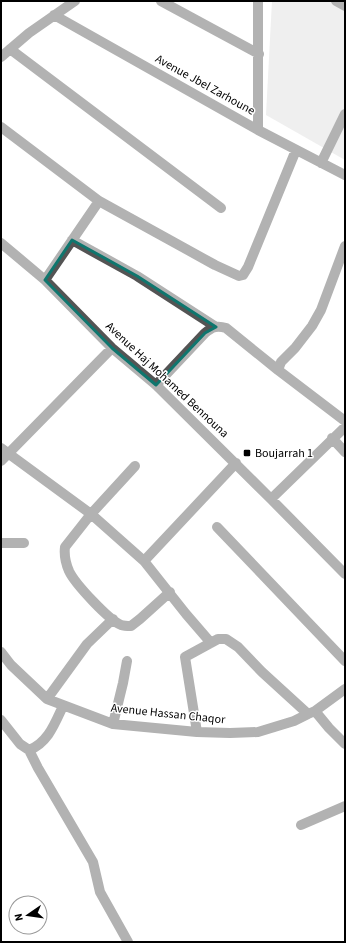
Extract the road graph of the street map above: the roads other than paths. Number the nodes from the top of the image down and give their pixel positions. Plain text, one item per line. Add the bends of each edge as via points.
1 (75, 1) edge
2 (161, 1) edge
3 (258, 1) edge
4 (336, 1) edge
5 (345, 6) edge
6 (54, 15) junction
7 (10, 49) junction
8 (259, 54) junction
9 (1, 57) edge
10 (345, 114) edge
11 (1, 127) edge
12 (258, 130) junction
13 (296, 150) junction
14 (321, 163) junction
15 (345, 175) edge
16 (99, 201) junction
17 (222, 208) dead end
18 (72, 240) junction
19 (1, 243) edge
20 (345, 246) edge
21 (45, 280) junction
22 (216, 327) junction
23 (112, 348) junction
24 (278, 370) junction
25 (156, 385) junction
26 (345, 421) edge
27 (345, 427) edge
28 (332, 438) junction
29 (345, 452) edge
30 (3, 454) edge
31 (236, 464) junction
32 (135, 466) dead end
33 (271, 499) junction
34 (91, 514) junction
35 (217, 527) dead end
36 (1, 543) edge
37 (24, 543) dead end
38 (144, 561) junction
39 (345, 574) edge
40 (170, 592) junction
41 (113, 619) junction
42 (211, 643) junction
43 (1, 652) edge
44 (127, 661) dead end
45 (345, 661) edge
46 (345, 689) edge
47 (47, 698) junction
48 (63, 706) junction
49 (311, 713) junction
50 (1, 720) edge
51 (113, 724) junction
52 (197, 732) junction
53 (345, 744) edge
54 (29, 750) junction
55 (345, 806) edge
56 (300, 825) dead end
57 (128, 942) edge

1 - 6 street
2 - 8 street
3 - 8 street
4 - 5 street
6 - 7 street
6 - 12 street, Avenue Jbel Zarhoune
7 - 9 street
7 - 17 street
8 - 12 street
10 - 14 street
11 - 16 street
12 - 13 street, Avenue Jbel Zarhoune
13 - 14 street, Avenue Jbel Zarhoune
13 - 16 street via 248,267 240,276 215,265
14 - 15 street, Avenue Jbel Zarhoune
16 - 18 street
18 - 21 street
18 - 22 street via 137,276
19 - 21 street, Avenue Haj Mohamed Bennouna
20 - 24 street via 321,310 312,326 281,362
21 - 23 street, Avenue Haj Mohamed Bennouna
22 - 24 street via 226,328
22 - 25 street via 205,333
23 - 25 street, Avenue Haj Mohamed Bennouna
23 - 30 street
24 - 26 street
25 - 31 street, Avenue Haj Mohamed Bennouna
27 - 28 street
28 - 29 street
28 - 33 street
30 - 34 street
31 - 33 street, Avenue Haj Mohamed Bennouna
31 - 38 street
32 - 34 street
33 - 39 street, Avenue Haj Mohamed Bennouna
34 - 38 street
34 - 41 street via 65,547 65,557 78,585
35 - 45 street
36 - 37 street
38 - 40 street
40 - 41 street via 131,626 121,625
40 - 42 street
41 - 47 street via 86,644
42 - 49 street via 224,638 238,647 262,672
42 - 52 street via 185,657
43 - 47 street, Avenue Hassan Chaqor via 12,666
44 - 51 street
46 - 49 street, Avenue Hassan Chaqor
47 - 48 street, Avenue Hassan Chaqor
48 - 51 street, Avenue Hassan Chaqor
48 - 54 street via 46,739
49 - 52 street, Avenue Hassan Chaqor via 258,732
49 - 53 street
50 - 54 street via 20,744
51 - 52 street, Avenue Hassan Chaqor
54 - 57 street via 93,862 100,892
55 - 56 street

